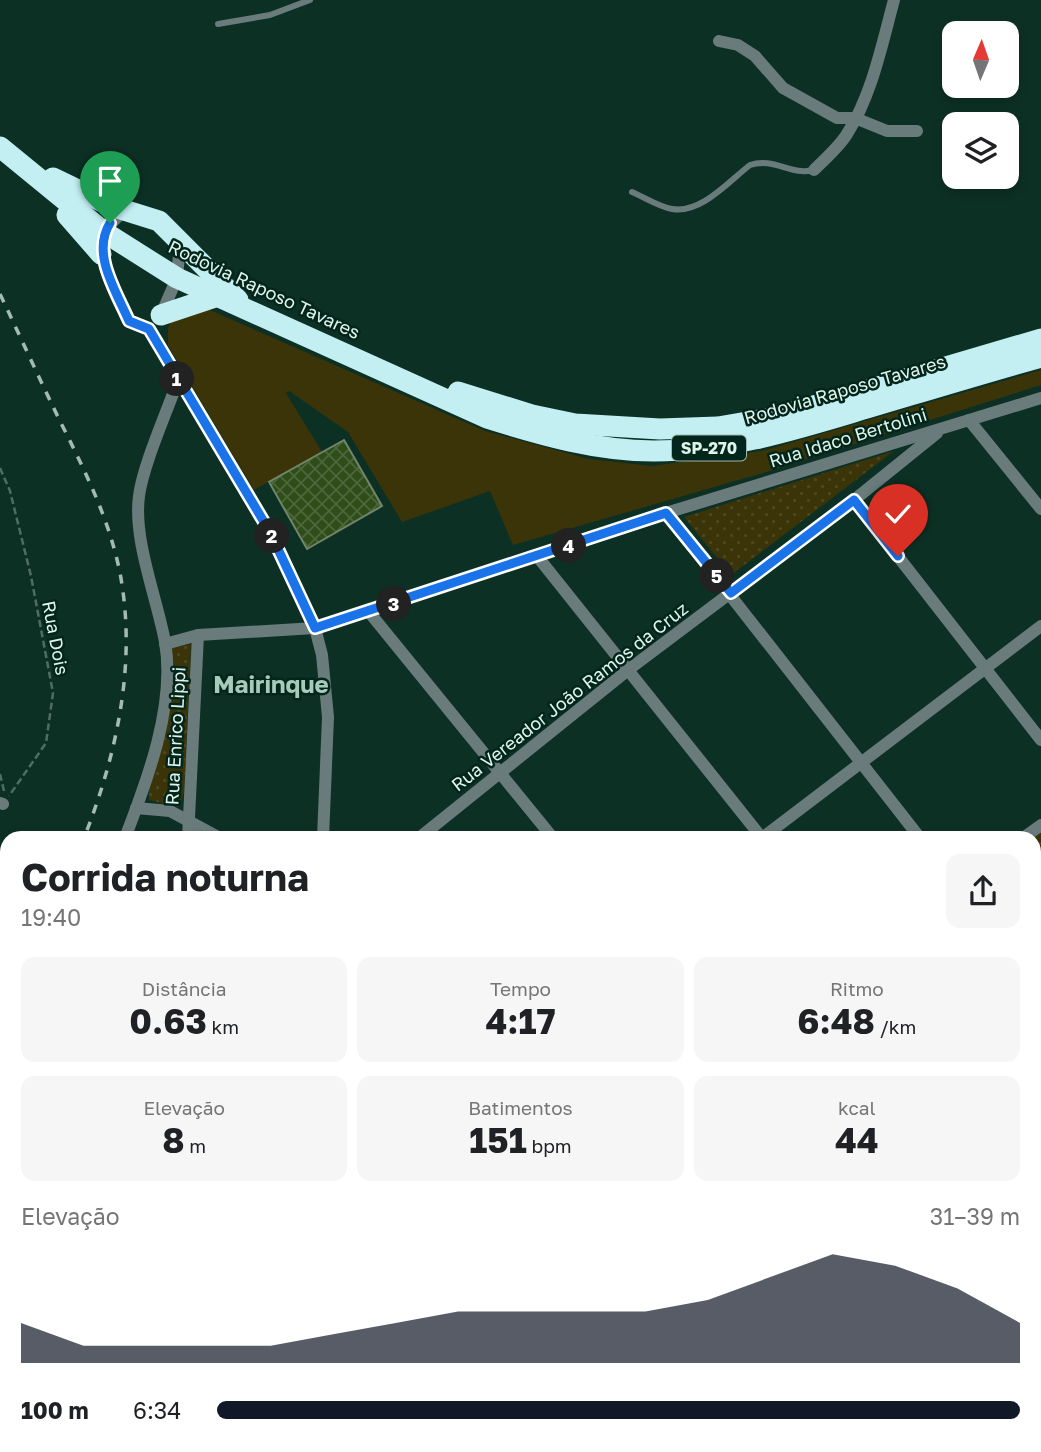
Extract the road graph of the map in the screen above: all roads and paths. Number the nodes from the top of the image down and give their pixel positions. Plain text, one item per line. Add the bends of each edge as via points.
1 (310, 0) edge
2 (894, 0) edge
3 (218, 24) dead end
4 (719, 41) dead end
5 (855, 118) junction
6 (917, 131) dead end
7 (4, 150) edge
8 (814, 170) joint
9 (632, 192) dead end
10 (128, 210) junction
11 (104, 232) junction
12 (180, 242) junction
13 (101, 254) junction
14 (177, 278) junction
15 (218, 296) junction
16 (247, 308) junction
17 (155, 322) junction
18 (1041, 339) edge
19 (1041, 357) edge
20 (379, 368) junction
21 (178, 380) junction
22 (1041, 398) edge
23 (969, 420) junction
24 (942, 428) junction
25 (0, 468) edge
26 (854, 500) junction
27 (1041, 509) edge
28 (666, 513) junction
29 (537, 556) junction
30 (731, 593) junction
31 (369, 612) junction
32 (1041, 626) edge
33 (315, 628) junction
34 (198, 635) junction
35 (165, 644) junction
36 (986, 669) junction
37 (628, 670) junction
38 (1041, 740) edge
39 (861, 762) junction
40 (502, 773) junction
41 (0, 774) edge
42 (2, 804) edge
43 (136, 808) junction
44 (189, 819) junction
45 (128, 831) edge
46 (188, 831) edge
47 (209, 831) edge
48 (324, 831) edge
49 (428, 831) edge
50 (548, 831) edge
51 (756, 831) edge
52 (771, 831) edge
53 (915, 831) edge

1 - 3 lane via 270,15
2 - 5 street
4 - 5 street via 738,45 755,56 783,88 809,104 836,118
5 - 6 street via 887,131
5 - 8 street via 846,136
7 - 10 highway via 76,191
7 - 11 highway, Rodovia Raposo Tavares / SP-270
7 - 13 highway
8 - 9 lane via 797,171 760,161 695,208 670,209
10 - 11 street via 114,218
10 - 12 highway via 159,221
11 - 13 street
11 - 14 highway, Rodovia Raposo Tavares / SP-270
12 - 14 street
12 - 16 highway
13 - 17 street via 129,321
14 - 15 highway, Rodovia Raposo Tavares / SP-270
14 - 17 street
15 - 16 highway, Rodovia Raposo Tavares / SP-270
15 - 17 highway
16 - 20 highway, Rodovia Raposo Tavares / SP-270
17 - 21 street
18 - 20 highway, Rodovia Raposo Tavares / SP-270 via 776,417 706,428 575,424
19 - 20 highway, Rodovia Raposo Tavares / SP-270 via 757,440 705,449 652,451 539,435 487,418
21 - 33 street via 270,532
21 - 35 street via 139,494 138,519
22 - 23 street, Rua Idaco Bertolini
23 - 24 street, Rua Idaco Bertolini
23 - 27 street
24 - 26 street, Rua Vereador João Ramos da Cruz
24 - 28 street, Rua Idaco Bertolini
25 - 42 path, Rua Dois via 31,576 53,693 46,743
26 - 30 street, Rua Vereador João Ramos da Cruz
26 - 36 street
28 - 29 street, Rua Idaco Bertolini
28 - 30 street
29 - 31 street, Rua Idaco Bertolini
29 - 37 street
30 - 37 street, Rua Vereador João Ramos da Cruz
30 - 39 street
31 - 33 street, Rua Idaco Bertolini
31 - 40 street
32 - 36 street
33 - 34 street, Rua Idaco Bertolini
33 - 48 street via 328,717
34 - 35 street, Rua Idaco Bertolini
34 - 44 street, Rua Enrico Lippi
35 - 43 street via 167,671 158,739
36 - 38 street
36 - 39 street
37 - 40 street, Rua Vereador João Ramos da Cruz
37 - 51 street
39 - 52 street
39 - 53 street
40 - 49 street, Rua Vereador João Ramos da Cruz
40 - 50 street
41 - 42 path via 5,787
43 - 44 street via 170,810
43 - 45 street
44 - 46 street, Rua Enrico Lippi
44 - 47 street

